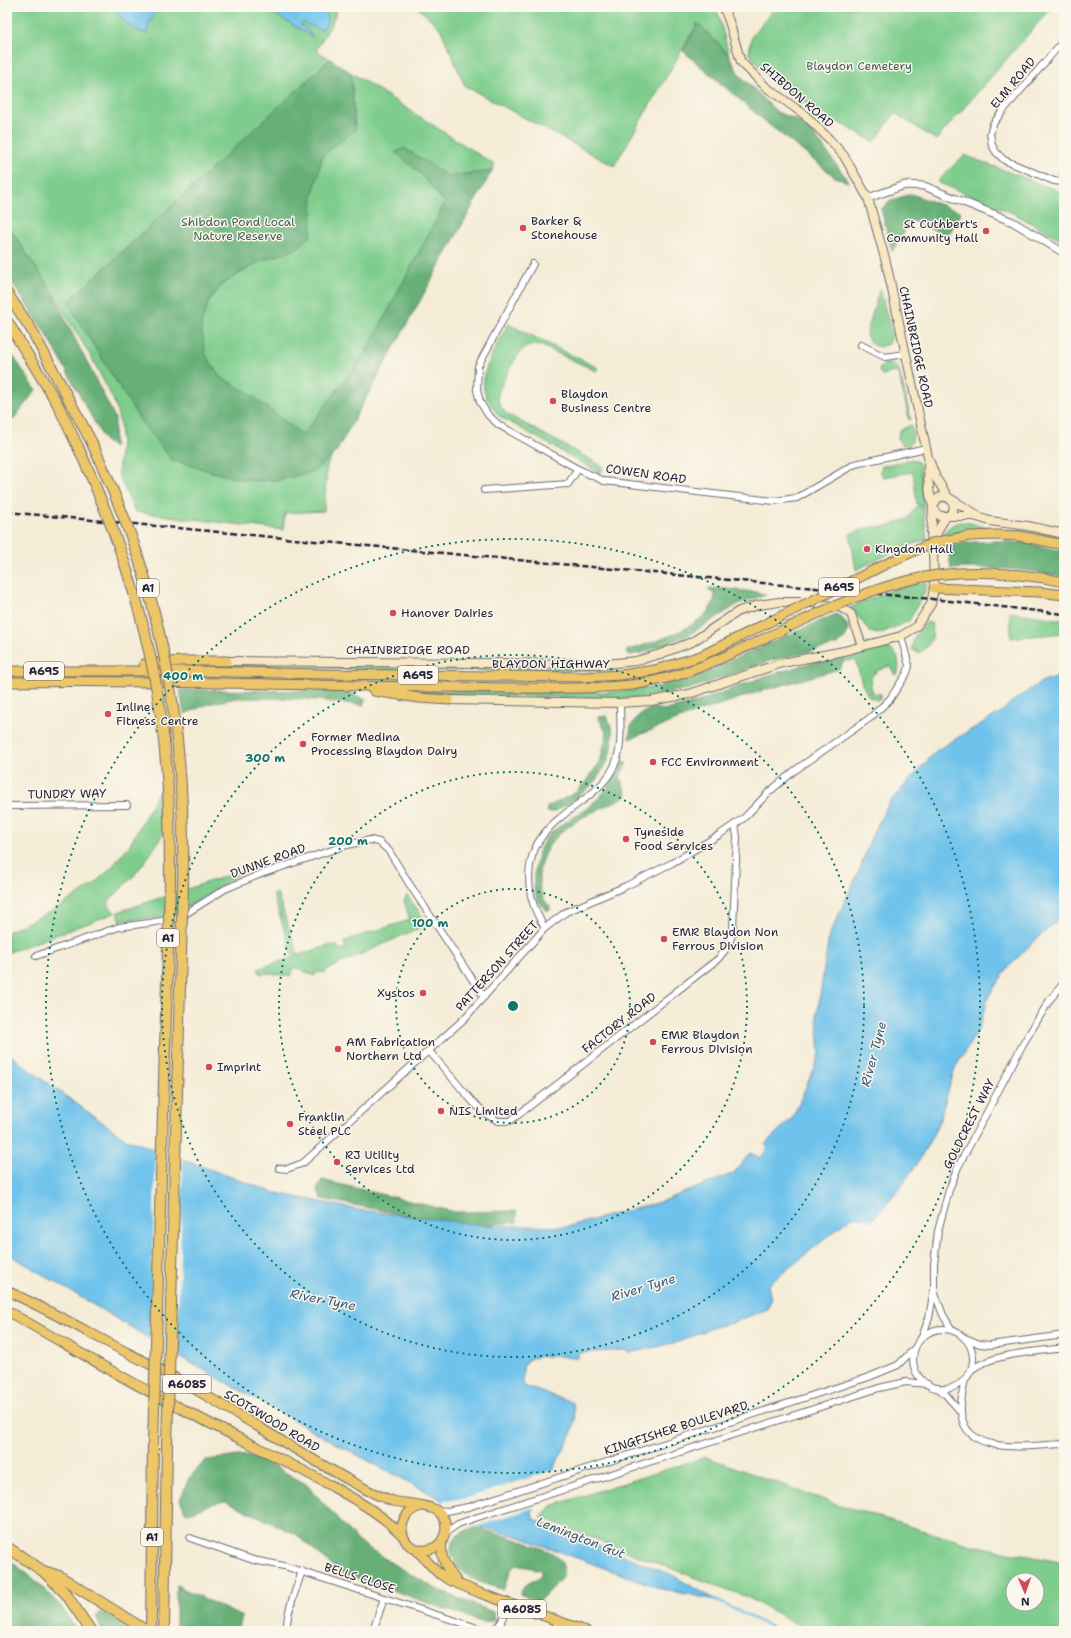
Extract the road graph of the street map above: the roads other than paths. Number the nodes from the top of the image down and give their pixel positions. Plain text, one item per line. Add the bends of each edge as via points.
1 (723, 7) edge
2 (1064, 40) edge
3 (1064, 172) edge
4 (1064, 183) edge
5 (868, 198) junction
6 (1064, 253) edge
7 (533, 264) dead end
8 (7, 293) edge
9 (7, 321) edge
10 (861, 345) dead end
11 (905, 354) junction
12 (926, 448) junction
13 (928, 457) junction
14 (578, 469) junction
15 (484, 490) dead end
16 (949, 498) junction
17 (933, 507) junction
18 (947, 516) junction
19 (981, 518) junction
20 (1064, 534) edge
21 (1064, 546) edge
22 (933, 549) junction
23 (1064, 582) edge
24 (934, 588) junction
25 (1064, 595) edge
26 (901, 636) junction
27 (862, 646) junction
28 (227, 661) joint
29 (81, 670) junction
30 (7, 671) edge
31 (7, 682) edge
32 (343, 686) junction
33 (449, 700) joint
34 (620, 703) junction
35 (127, 805) dead end
36 (7, 806) edge
37 (735, 824) junction
38 (545, 928) junction
39 (36, 956) dead end
40 (1064, 983) edge
41 (484, 997) junction
42 (429, 1051) junction
43 (278, 1168) dead end
44 (934, 1290) junction
45 (7, 1291) edge
46 (7, 1311) edge
47 (952, 1330) junction
48 (1064, 1335) edge
49 (922, 1336) junction
50 (965, 1338) junction
51 (1064, 1348) edge
52 (914, 1349) junction
53 (971, 1370) junction
54 (965, 1379) junction
55 (927, 1384) junction
56 (938, 1388) junction
57 (961, 1412) junction
58 (1064, 1444) edge
59 (422, 1506) junction
60 (437, 1510) junction
61 (447, 1534) junction
62 (190, 1538) dead end
63 (404, 1538) junction
64 (7, 1546) edge
65 (415, 1548) junction
66 (43, 1570) junction
67 (302, 1571) junction
68 (459, 1584) junction
69 (384, 1598) junction
70 (509, 1604) junction
71 (558, 1621) junction
72 (91, 1631) edge
73 (147, 1631) edge
74 (151, 1631) edge
75 (164, 1631) edge
76 (288, 1631) edge
77 (374, 1631) edge
78 (555, 1631) edge
79 (586, 1631) edge

1 - 5 main road, SHIBDON ROAD via 741,62 766,88 805,115 830,140 844,156
2 - 4 street, ELM ROAD via 993,124 990,134 992,145 1004,160
3 - 4 street
5 - 6 street via 905,185 924,186 1013,222
5 - 11 main road, CHAINBRIDGE ROAD via 886,262
7 - 14 street, COWEN ROAD via 478,366 477,390 480,402 488,415 499,425
8 - 75 highway, A1, bridge via 31,329 91,441 124,517 161,640 171,691 182,779 183,906
9 - 74 highway, A1, bridge via 57,404 108,515 131,582 155,677 167,774 170,828 169,899 153,1443
10 - 11 street via 885,357
11 - 12 main road, CHAINBRIDGE ROAD
12 - 13 main road, CHAINBRIDGE ROAD
12 - 14 street, COWEN ROAD via 855,464 797,498 785,501 610,482
13 - 16 main road, CHAINBRIDGE ROAD via 936,478
13 - 17 main road via 928,481
14 - 15 street via 568,484
16 - 17 main road via 938,498
16 - 18 main road via 953,501 954,508
16 - 19 main road
17 - 18 main road via 937,514
17 - 22 main road
18 - 19 main road via 966,515
18 - 22 main road via 938,530
19 - 20 main road
21 - 29 main road, BLAYDON HIGHWAY / A695, bridge via 1020,536 995,535 969,536 932,543 701,656 655,670 621,675 576,677
22 - 24 main road
23 - 32 main road, BLAYDON HIGHWAY / A695, bridge via 1036,576 977,573 903,581 848,601 690,671 632,685 609,688
24 - 25 main road
24 - 26 main road via 927,612 916,627
26 - 27 main road
26 - 37 street, PATTERSON STREET via 909,666 890,699 870,718 794,771
27 - 28 main road, CHAINBRIDGE ROAD via 851,614 840,607 806,602 779,602 739,611 692,642 636,661 606,664
27 - 34 main road via 782,663 689,694 651,701
28 - 29 main road via 181,661
29 - 30 main road, BLAYDON HIGHWAY / A695
31 - 32 main road, BLAYDON HIGHWAY / A695
32 - 33 main road
33 - 34 main road
34 - 38 street via 620,745 612,771 597,789 551,826 544,834 532,859 529,876 531,900
35 - 36 street, TUNDRY WAY
37 - 38 street, PATTERSON STREET via 672,863 566,912
37 - 42 street, FACTORY ROAD via 737,837 730,945 718,959 510,1121 498,1121 486,1114
38 - 41 street, PATTERSON STREET
39 - 41 street, DUNNE ROAD via 119,926 179,918 225,889 261,874 347,845 370,840 379,842 392,856
40 - 44 street, GOLDCREST WAY via 1044,1009 1023,1044 958,1167 938,1231
41 - 42 street, PATTERSON STREET
42 - 43 street, PATTERSON STREET via 303,1163 287,1169
44 - 47 street via 943,1315
44 - 49 street
45 - 59 main road, SCOTSWOOD ROAD / A6085 via 192,1387 361,1487 391,1500
46 - 63 main road, A6085 via 140,1388 340,1491 387,1520
47 - 49 street via 940,1329
47 - 50 street
48 - 50 street via 990,1345
49 - 52 street
50 - 53 street via 972,1352
51 - 53 street via 996,1358
52 - 55 street via 913,1361 916,1372
52 - 60 street, KINGFISHER BOULEVARD via 898,1365 880,1373 468,1507
53 - 54 street
54 - 56 street via 955,1386
54 - 57 street
55 - 56 street
55 - 61 street, KINGFISHER BOULEVARD via 906,1382 879,1388 475,1518
56 - 57 street
57 - 58 street via 969,1431 988,1444
59 - 60 main road
59 - 63 main road via 412,1509 406,1515 402,1528
60 - 61 main road via 444,1518
61 - 65 main road via 435,1547 427,1550
61 - 68 main road via 442,1556 448,1570
62 - 67 street, BELLS CLOSE via 253,1560
63 - 65 main road
64 - 66 highway
65 - 68 main road, A6085 via 437,1572
66 - 72 highway via 66,1594
66 - 73 highway via 59,1576
67 - 69 street, BELLS CLOSE
67 - 76 street via 288,1618
68 - 70 main road, A6085
69 - 70 street, BELLS CLOSE via 489,1631 500,1624
69 - 77 street
70 - 71 main road, A6085
71 - 78 street
71 - 79 main road, A6085

